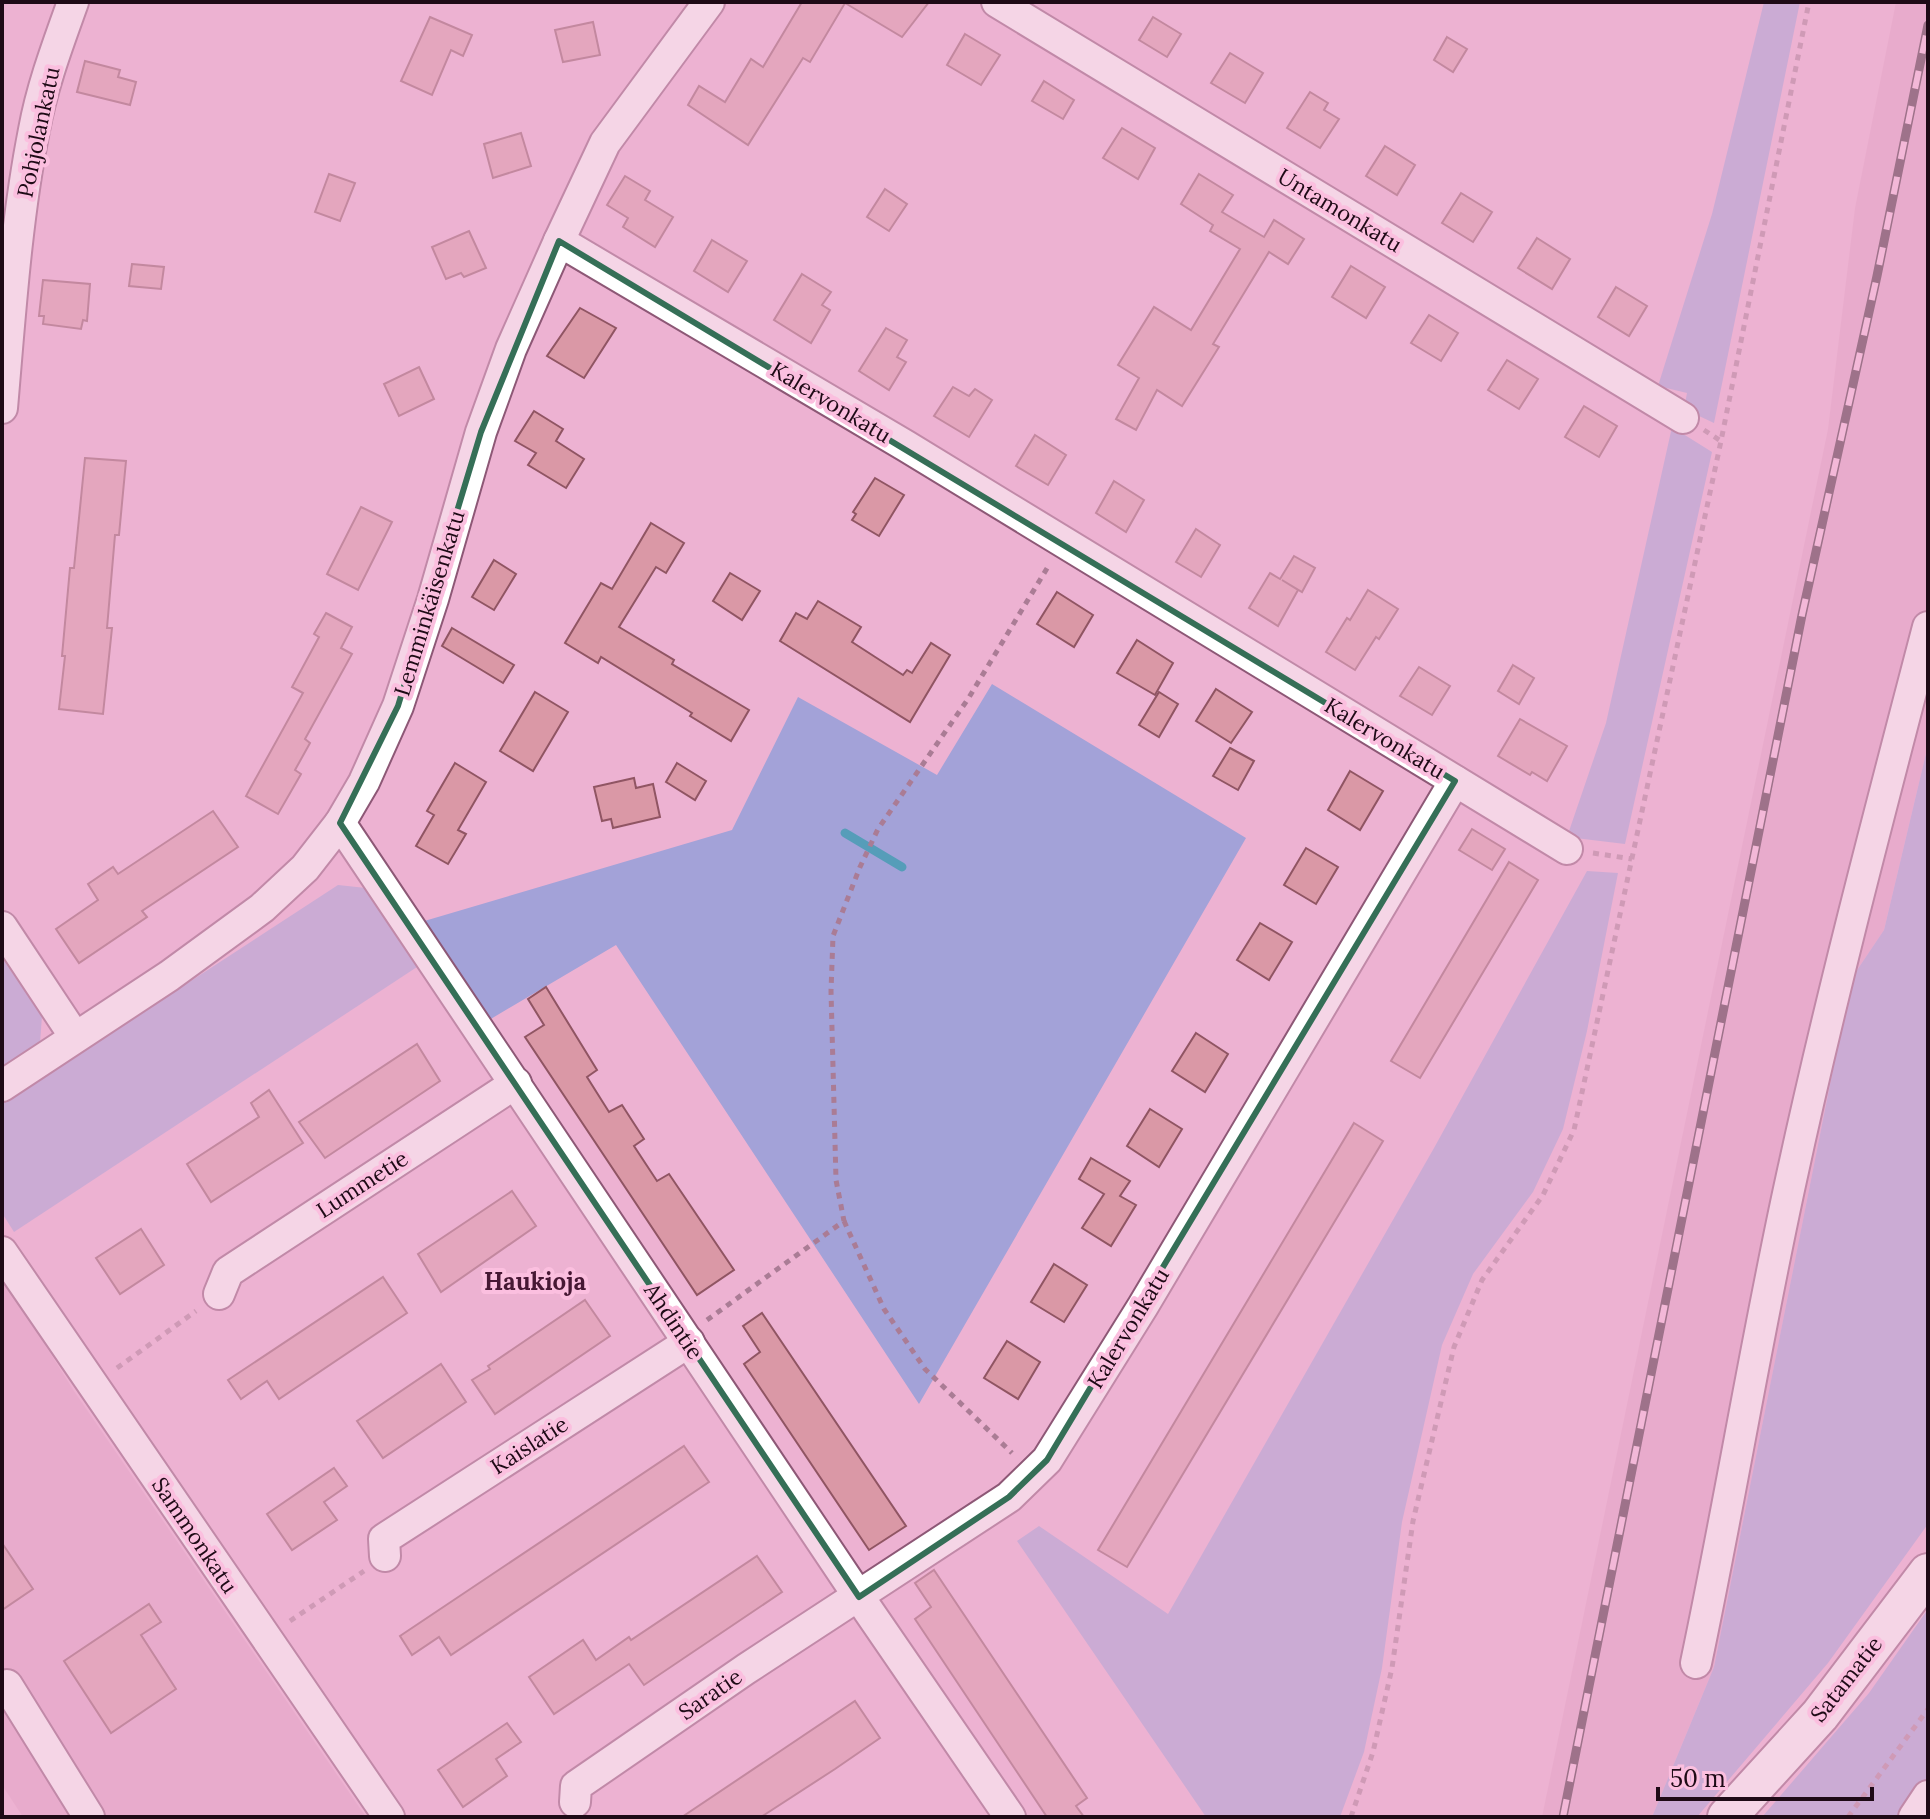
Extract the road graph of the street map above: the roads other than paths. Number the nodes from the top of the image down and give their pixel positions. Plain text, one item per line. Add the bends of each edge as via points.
1 (73, 2) edge
2 (709, 2) edge
3 (997, 2) edge
4 (559, 241) junction
5 (2, 408) edge
6 (1683, 418) dead end
7 (1928, 627) edge
8 (1455, 781) junction
9 (340, 823) junction
10 (1567, 849) road end
11 (2, 927) edge
12 (75, 1037) junction
13 (516, 1083) junction
14 (2, 1086) edge
15 (2, 1252) edge
16 (219, 1294) road end
17 (689, 1342) junction
18 (385, 1556) road end
19 (1928, 1573) edge
20 (859, 1597) junction
21 (1696, 1663) dead end
22 (7, 1685) dead end
23 (1928, 1796) edge
24 (575, 1802) dead end
25 (89, 1817) edge
26 (389, 1817) edge
27 (1010, 1817) edge
28 (1727, 1817) edge
29 (1914, 1817) edge

1 - 5 street, Pohjolankatu via 34,128
2 - 4 street, Lemminkäisenkatu via 605,143
3 - 6 street, Untamonkatu
4 - 8 street, Kalervonkatu
4 - 9 street, Lemminkäisenkatu via 481,432 398,706
7 - 21 street via 1790,1182
8 - 10 street
8 - 20 street, Kalervonkatu via 1047,1460 1009,1497
9 - 12 street, Lemminkäisenkatu via 305,868 262,908
9 - 13 street, Ahdintie
11 - 12 street
12 - 14 street, Lemminkäisenkatu
13 - 16 street, Lummetie via 228,1272
13 - 17 street, Ahdintie
15 - 26 street, Sammonkatu
17 - 18 street, Kaislatie via 384,1539
17 - 20 street, Ahdintie
19 - 28 main road, Satamatie via 1820,1715
20 - 24 street, Saratie via 576,1786
20 - 27 street, Ahdintie
22 - 25 street
23 - 29 street

